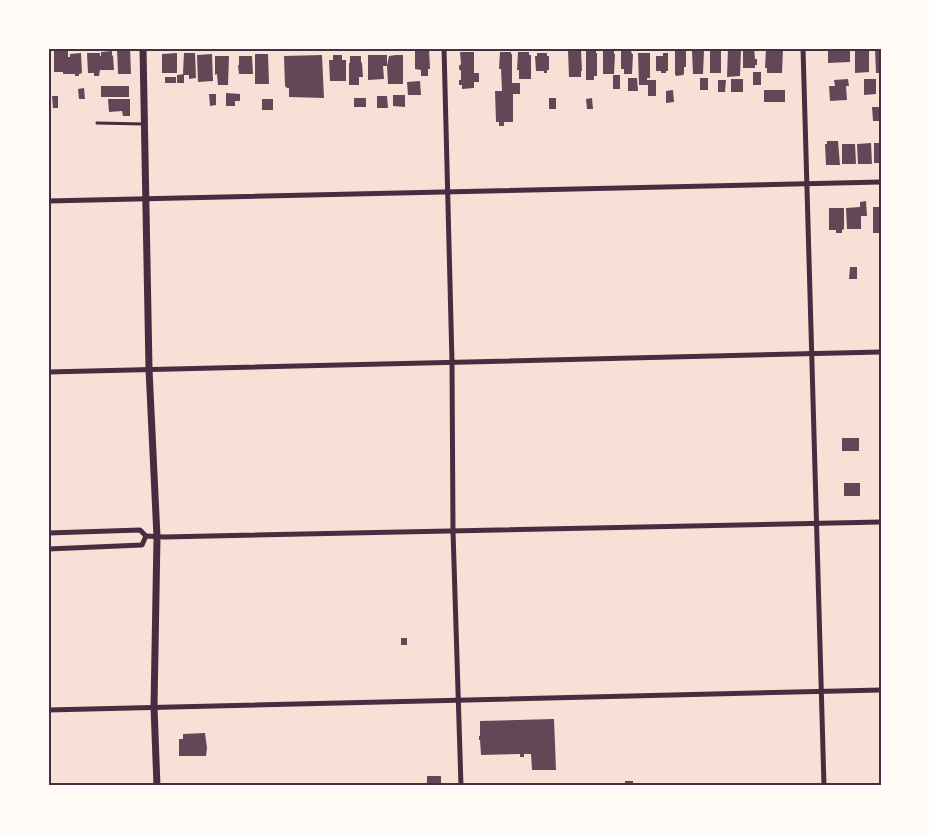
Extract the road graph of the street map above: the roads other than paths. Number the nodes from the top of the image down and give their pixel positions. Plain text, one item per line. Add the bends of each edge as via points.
1 (143, 48) edge
2 (444, 48) edge
3 (803, 48) edge
4 (98, 123) dead end
5 (145, 124) junction
6 (881, 182) edge
7 (807, 184) junction
8 (447, 192) junction
9 (146, 199) junction
10 (48, 201) edge
11 (881, 352) edge
12 (813, 354) junction
13 (452, 362) junction
14 (149, 369) junction
15 (48, 372) edge
16 (881, 522) edge
17 (816, 524) junction
18 (453, 531) junction
19 (48, 533) edge
20 (146, 536) junction
21 (157, 537) junction
22 (48, 549) edge
23 (881, 690) edge
24 (821, 692) junction
25 (459, 700) junction
26 (154, 707) junction
27 (48, 710) edge
28 (157, 786) edge
29 (461, 786) edge
30 (824, 786) edge

1 - 5 street
2 - 8 street
3 - 7 street
4 - 5 lane
5 - 9 street
6 - 7 street
7 - 8 street
7 - 12 street
8 - 9 street
8 - 13 street
9 - 10 street
9 - 14 street
11 - 12 street
12 - 13 street
12 - 17 street
13 - 14 street
13 - 18 street
14 - 15 street
14 - 21 street
16 - 17 street
17 - 18 street
17 - 24 street
18 - 21 street
18 - 25 street
19 - 20 street via 140,530
20 - 21 street
20 - 22 street via 142,545 130,547
21 - 26 street
23 - 24 street
24 - 25 street
24 - 30 street
25 - 26 street
25 - 29 street
26 - 27 street
26 - 28 street

